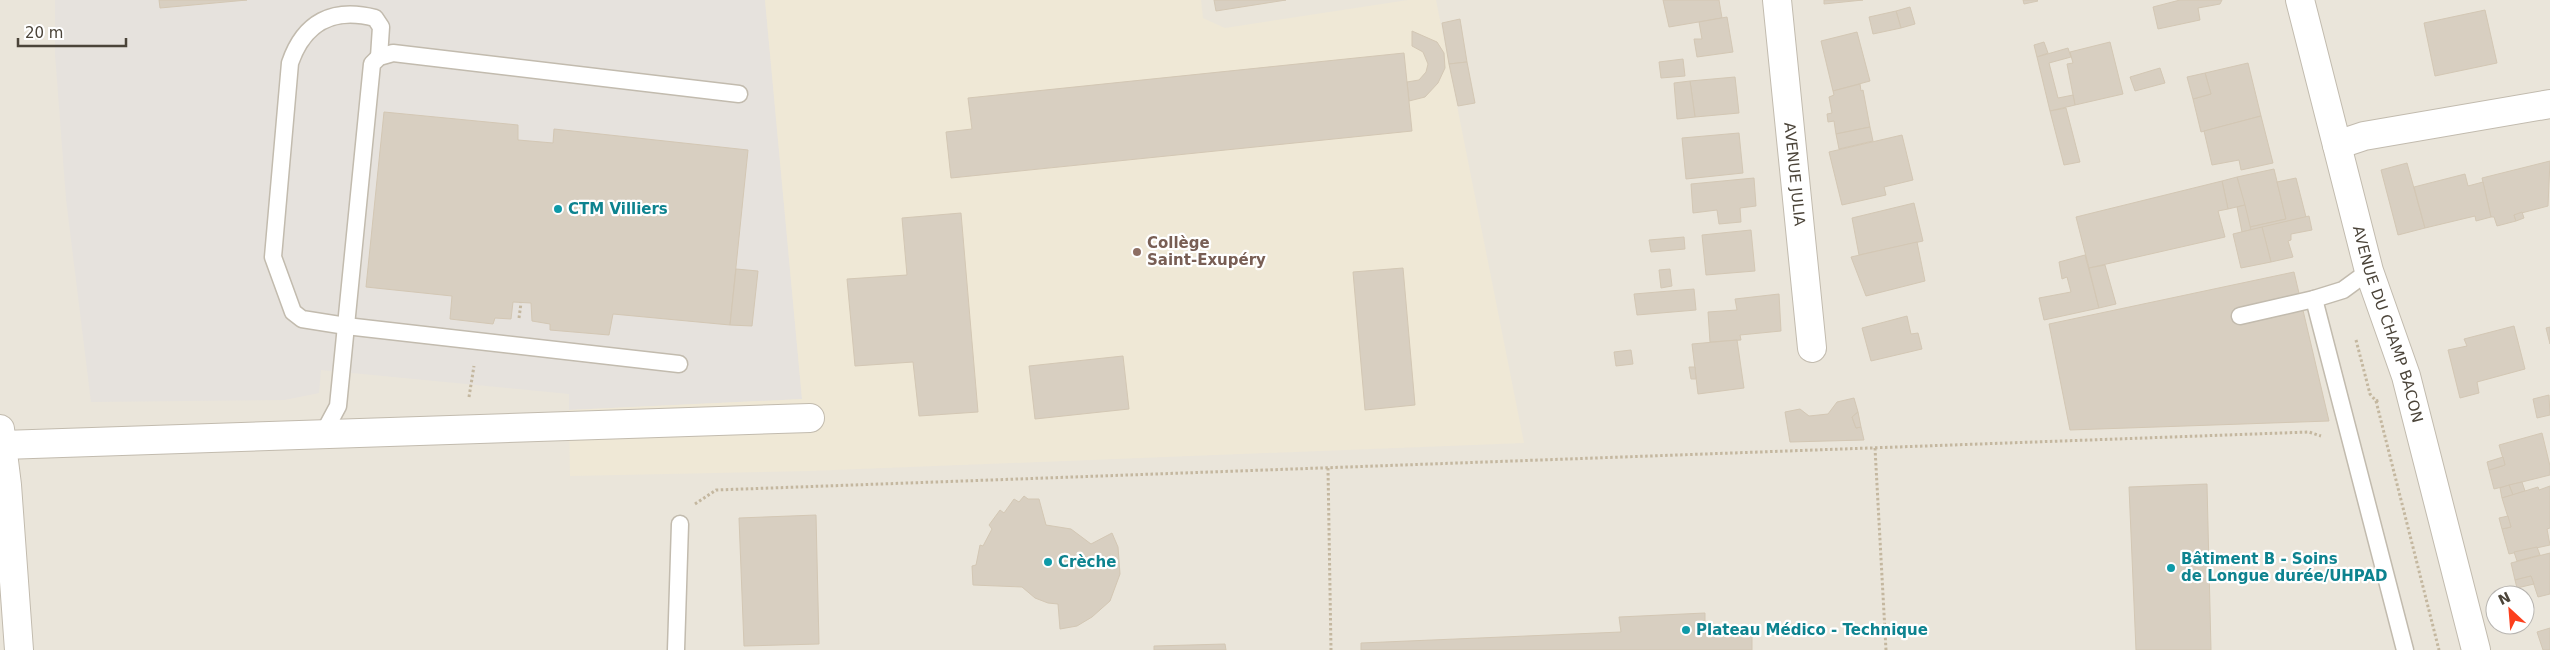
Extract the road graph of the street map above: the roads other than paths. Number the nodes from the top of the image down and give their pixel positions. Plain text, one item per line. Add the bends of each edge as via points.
1 (1777, 0) edge
2 (2300, 0) edge
3 (379, 57) junction
4 (739, 94) dead end
5 (2550, 104) edge
6 (2337, 145) junction
7 (2369, 270) junction
8 (2314, 298) junction
9 (2240, 316) dead end
10 (346, 326) junction
11 (1812, 348) dead end
12 (678, 364) dead end
13 (810, 418) dead end
14 (323, 434) junction
15 (2, 437) edge
16 (680, 524) road end
17 (19, 650) edge
18 (676, 650) edge
19 (2405, 650) edge
20 (2476, 650) edge

1 - 11 street, AVENUE JULIA
2 - 6 street, AVENUE DU CHAMP BACON
3 - 4 lane via 393,53
3 - 10 lane via 372,64
3 - 10 lane via 381,27 375,18 333,15 318,21 307,31 296,44 290,62 273,257 293,312 302,319
5 - 6 street via 2364,136
6 - 7 street, AVENUE DU CHAMP BACON
7 - 8 lane via 2343,290
7 - 20 street, AVENUE DU CHAMP BACON via 2406,376
8 - 9 lane
8 - 19 lane
10 - 12 lane
10 - 14 lane via 338,406
13 - 14 street
14 - 15 street
15 - 17 street
16 - 18 lane

